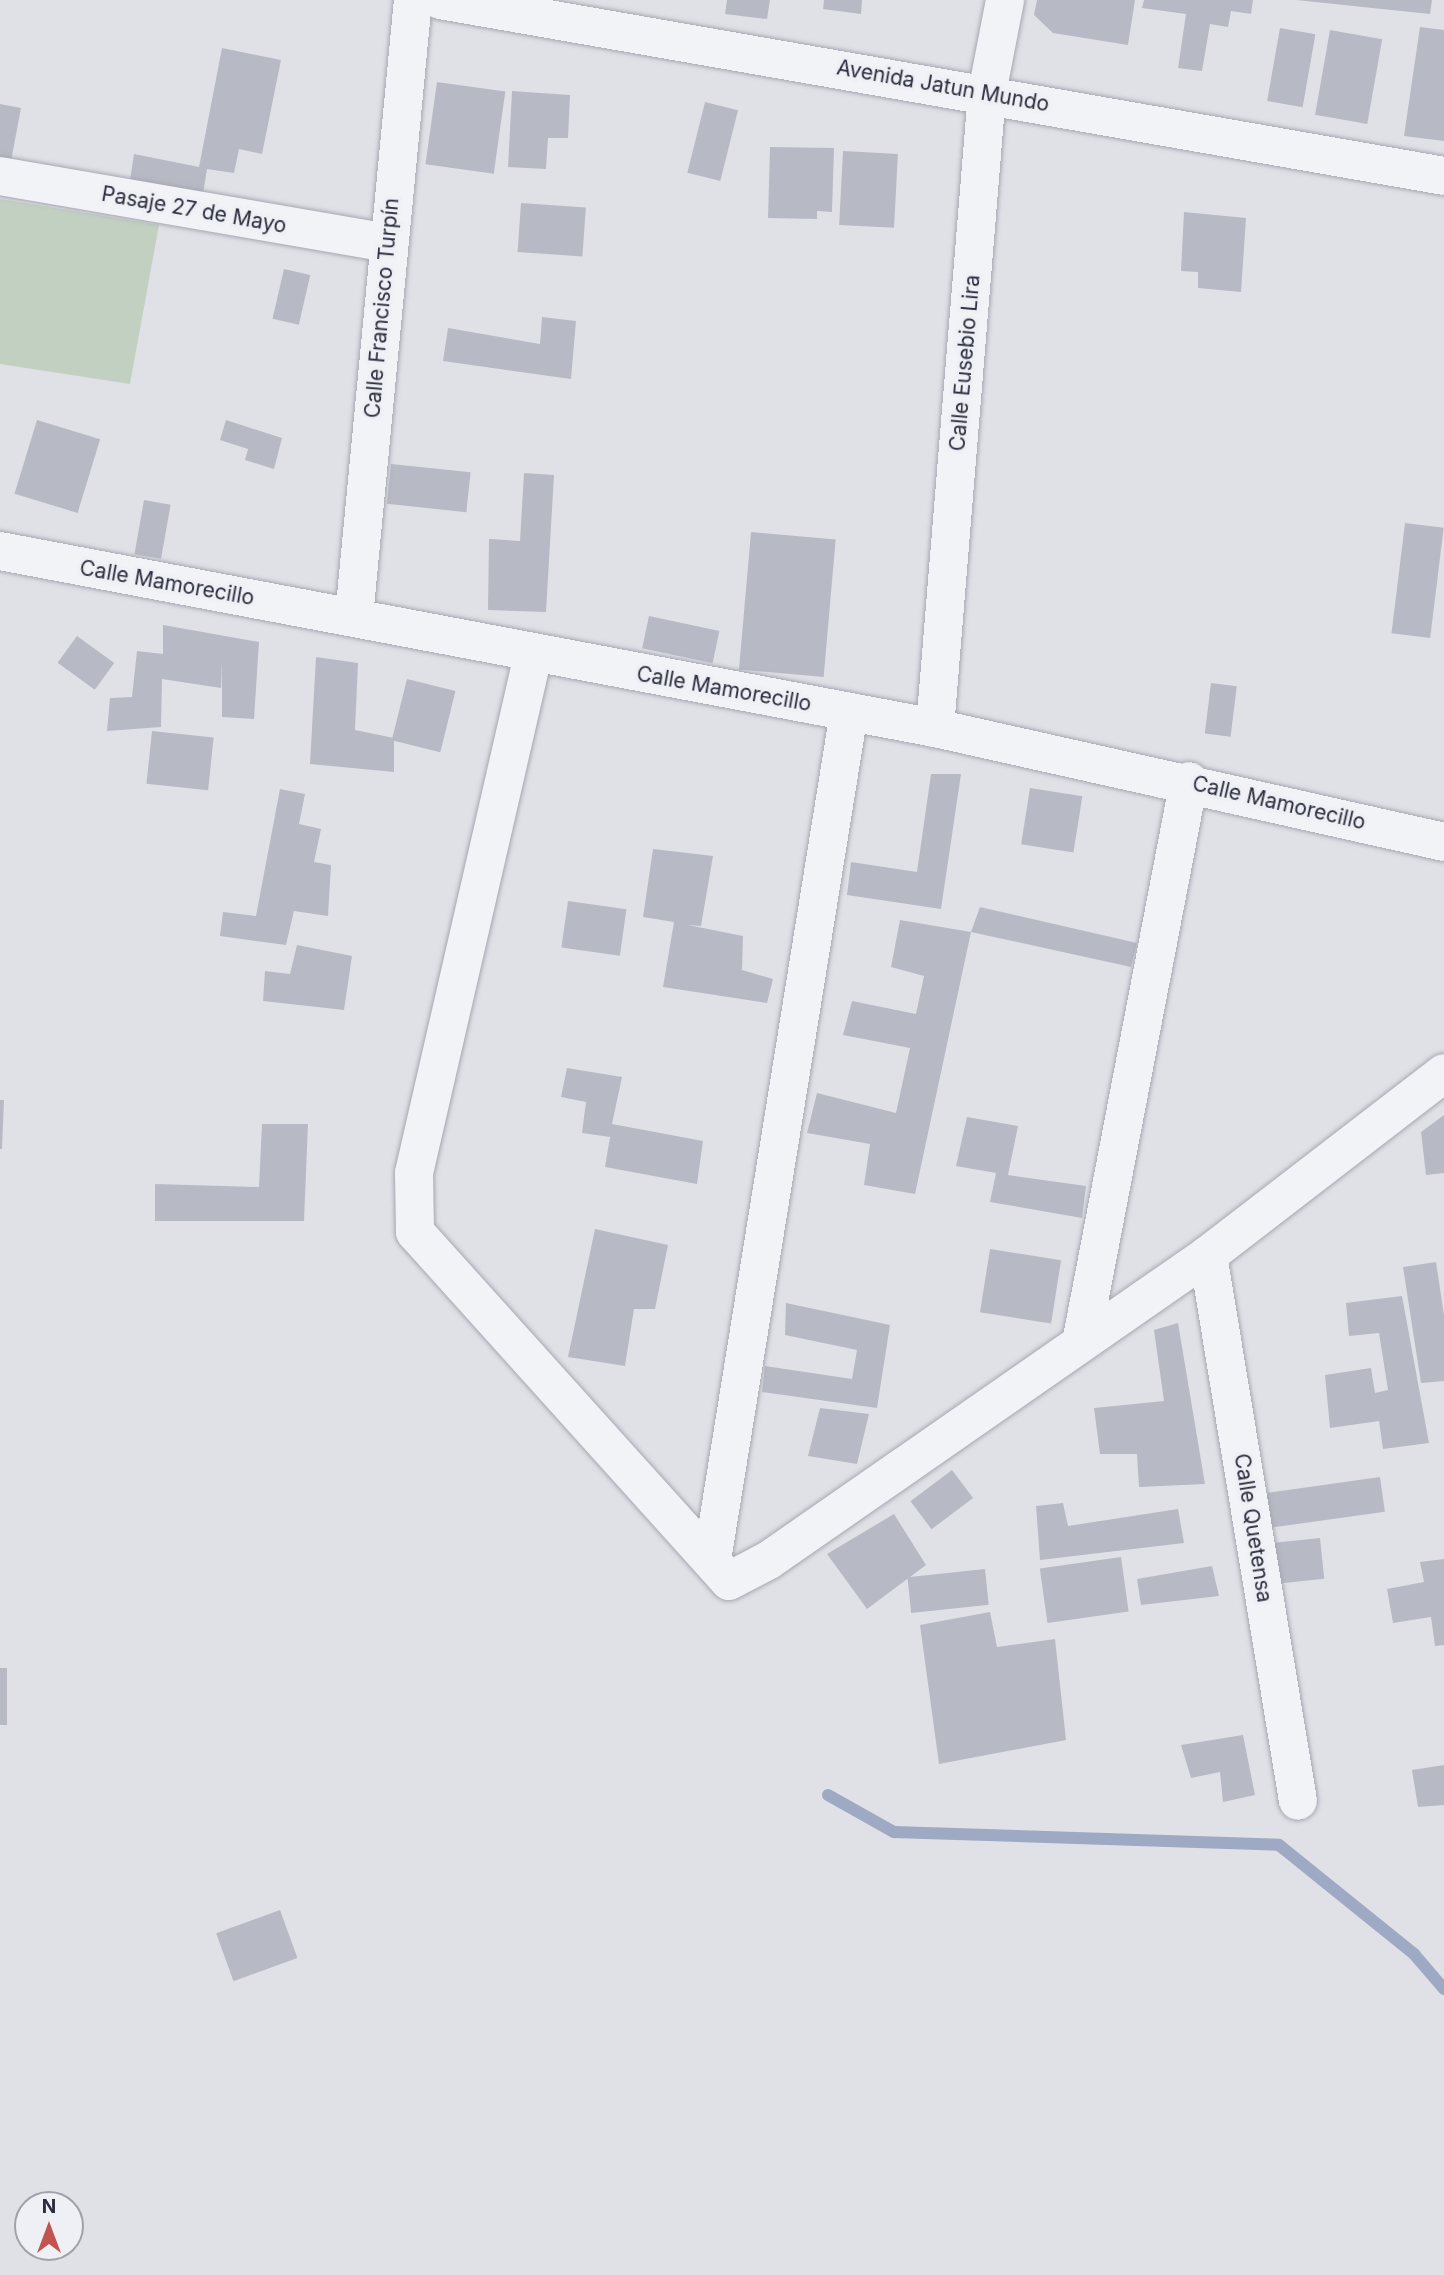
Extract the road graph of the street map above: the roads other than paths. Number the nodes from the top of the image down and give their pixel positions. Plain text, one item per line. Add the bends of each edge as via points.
1 (412, 0) edge
2 (440, 0) edge
3 (1005, 0) edge
4 (987, 93) junction
5 (0, 176) edge
6 (1444, 176) edge
7 (388, 243) junction
8 (0, 551) edge
9 (354, 617) junction
10 (533, 655) junction
11 (849, 712) junction
12 (935, 728) junction
13 (1189, 781) junction
14 (1444, 842) edge
15 (1444, 1073) edge
16 (1208, 1255) junction
17 (1082, 1338) junction
18 (712, 1560) junction
19 (1298, 1801) dead end

1 - 7 street, Calle Francisco Turpín
2 - 4 street, Avenida Jatun Mundo
3 - 4 street, Calle Eusebio Lira
4 - 6 street, Avenida Jatun Mundo
4 - 12 street, Calle Eusebio Lira
5 - 7 street, Pasaje 27 de Mayo
7 - 9 street, Calle Francisco Turpín
8 - 9 street, Calle Mamorecillo
9 - 10 street, Calle Mamorecillo
10 - 11 street, Calle Mamorecillo
10 - 18 street via 414,1173 415,1232
11 - 12 street, Calle Mamorecillo
11 - 18 street
12 - 13 street, Calle Mamorecillo
13 - 14 street, Calle Mamorecillo
13 - 17 street
15 - 16 street
16 - 17 street
16 - 19 street, Calle Quetensa
17 - 18 street via 769,1560 730,1581

